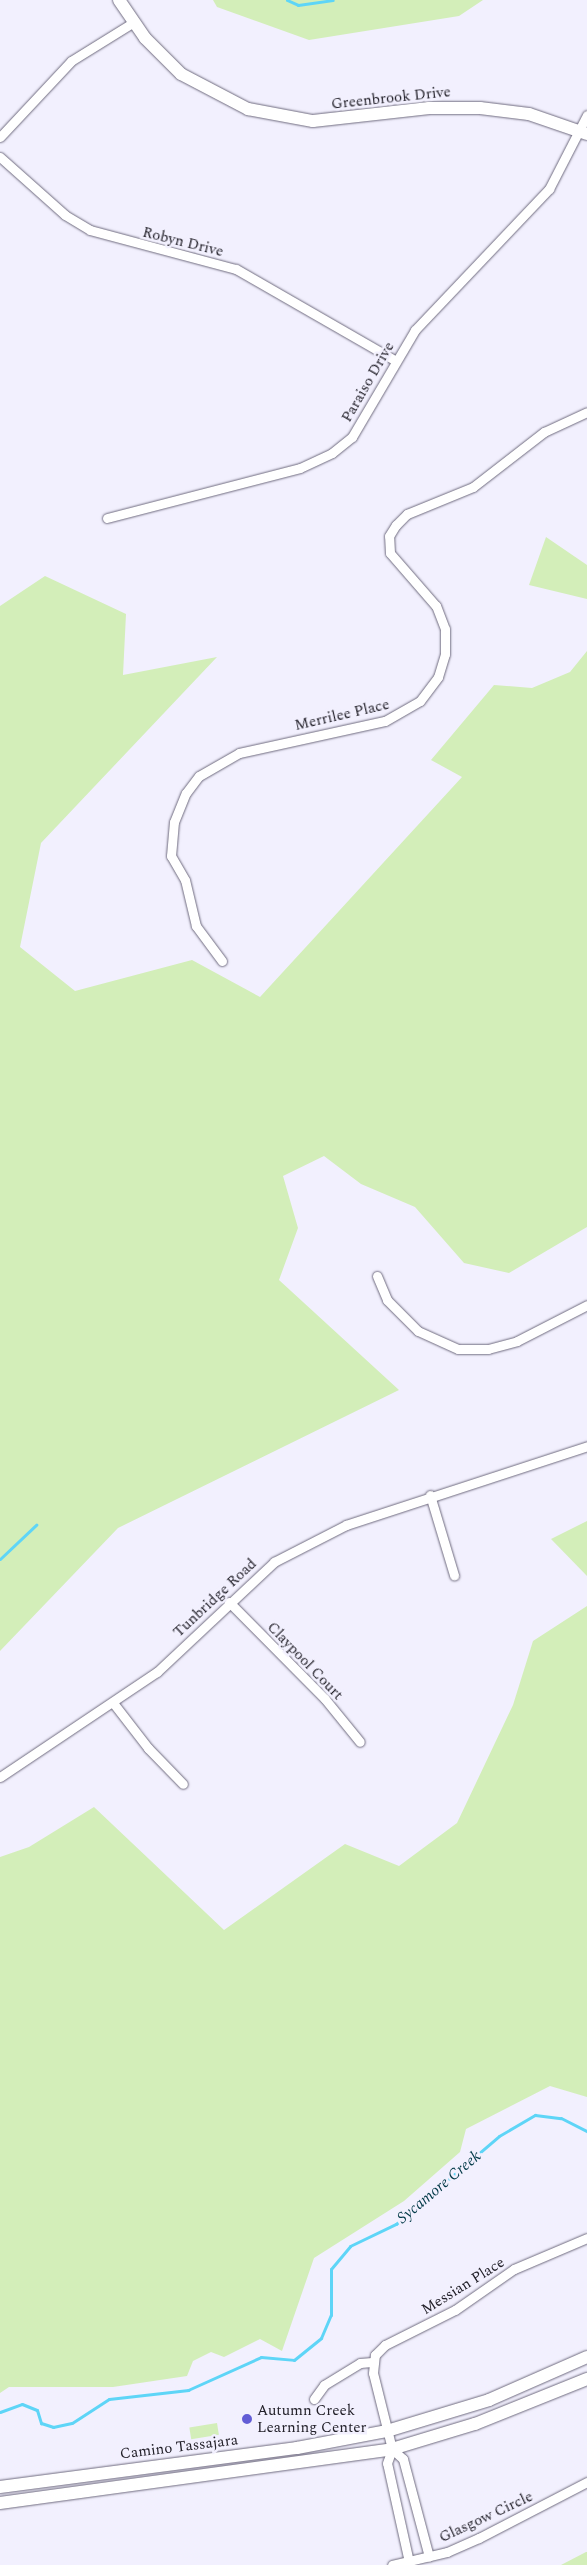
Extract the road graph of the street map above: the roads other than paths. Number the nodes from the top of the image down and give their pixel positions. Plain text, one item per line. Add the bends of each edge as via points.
1 (119, 0) edge
2 (134, 22) junction
3 (587, 115) edge
4 (584, 132) edge
5 (0, 137) edge
6 (0, 157) edge
7 (394, 360) junction
8 (587, 412) edge
9 (107, 518) dead end
10 (222, 961) dead end
11 (377, 1276) dead end
12 (587, 1305) edge
13 (587, 1446) edge
14 (430, 1495) junction
15 (454, 1575) dead end
16 (229, 1602) junction
17 (114, 1704) junction
18 (360, 1742) dead end
19 (0, 1777) edge
20 (183, 1784) dead end
21 (587, 2238) edge
22 (587, 2357) edge
23 (372, 2362) junction
24 (587, 2378) edge
25 (314, 2399) dead end
26 (387, 2431) junction
27 (392, 2450) junction
28 (587, 2482) edge
29 (0, 2487) edge
30 (0, 2504) edge
31 (428, 2557) junction
32 (409, 2562) junction
33 (392, 2565) edge

1 - 2 main road, Greenbrook Drive
2 - 4 main road, Greenbrook Drive via 162,56 200,88 248,109 278,116 342,121 429,108 480,108 529,114
2 - 5 street via 71,61
3 - 4 street, Paraiso Drive
4 - 7 street, Paraiso Drive via 549,189 415,330
6 - 7 street, Robyn Drive via 65,215 90,230 236,270
7 - 9 street, Paraiso Drive via 369,414 352,437 332,453 300,468
8 - 10 street, Merrilee Place via 544,432 473,487 408,514 396,524 390,536 390,553 436,606 445,629 445,654 438,677 420,701 402,715 239,753 199,776 186,793 174,822 171,856 185,880 196,926
11 - 12 street via 387,1300 418,1331 458,1349 517,1342
13 - 14 street, Tunbridge Road
14 - 15 street
14 - 16 street, Tunbridge Road via 346,1525 274,1562
16 - 17 street, Tunbridge Road via 157,1672
16 - 18 street, Claypool Court via 325,1699
17 - 19 street, Tunbridge Road
17 - 20 street
21 - 23 street, Messian Place via 514,2269 443,2317 385,2344
22 - 26 main road, Camino Tassajara via 489,2400
23 - 25 street via 360,2363 324,2385
23 - 26 street
24 - 27 main road via 475,2424
26 - 27 street
26 - 29 main road, Camino Tassajara via 297,2448
27 - 30 main road
27 - 31 street via 403,2459
27 - 32 street via 387,2463
28 - 31 street, Glasgow Circle via 479,2538
31 - 32 street, Glasgow Circle
32 - 33 street, Glasgow Circle

